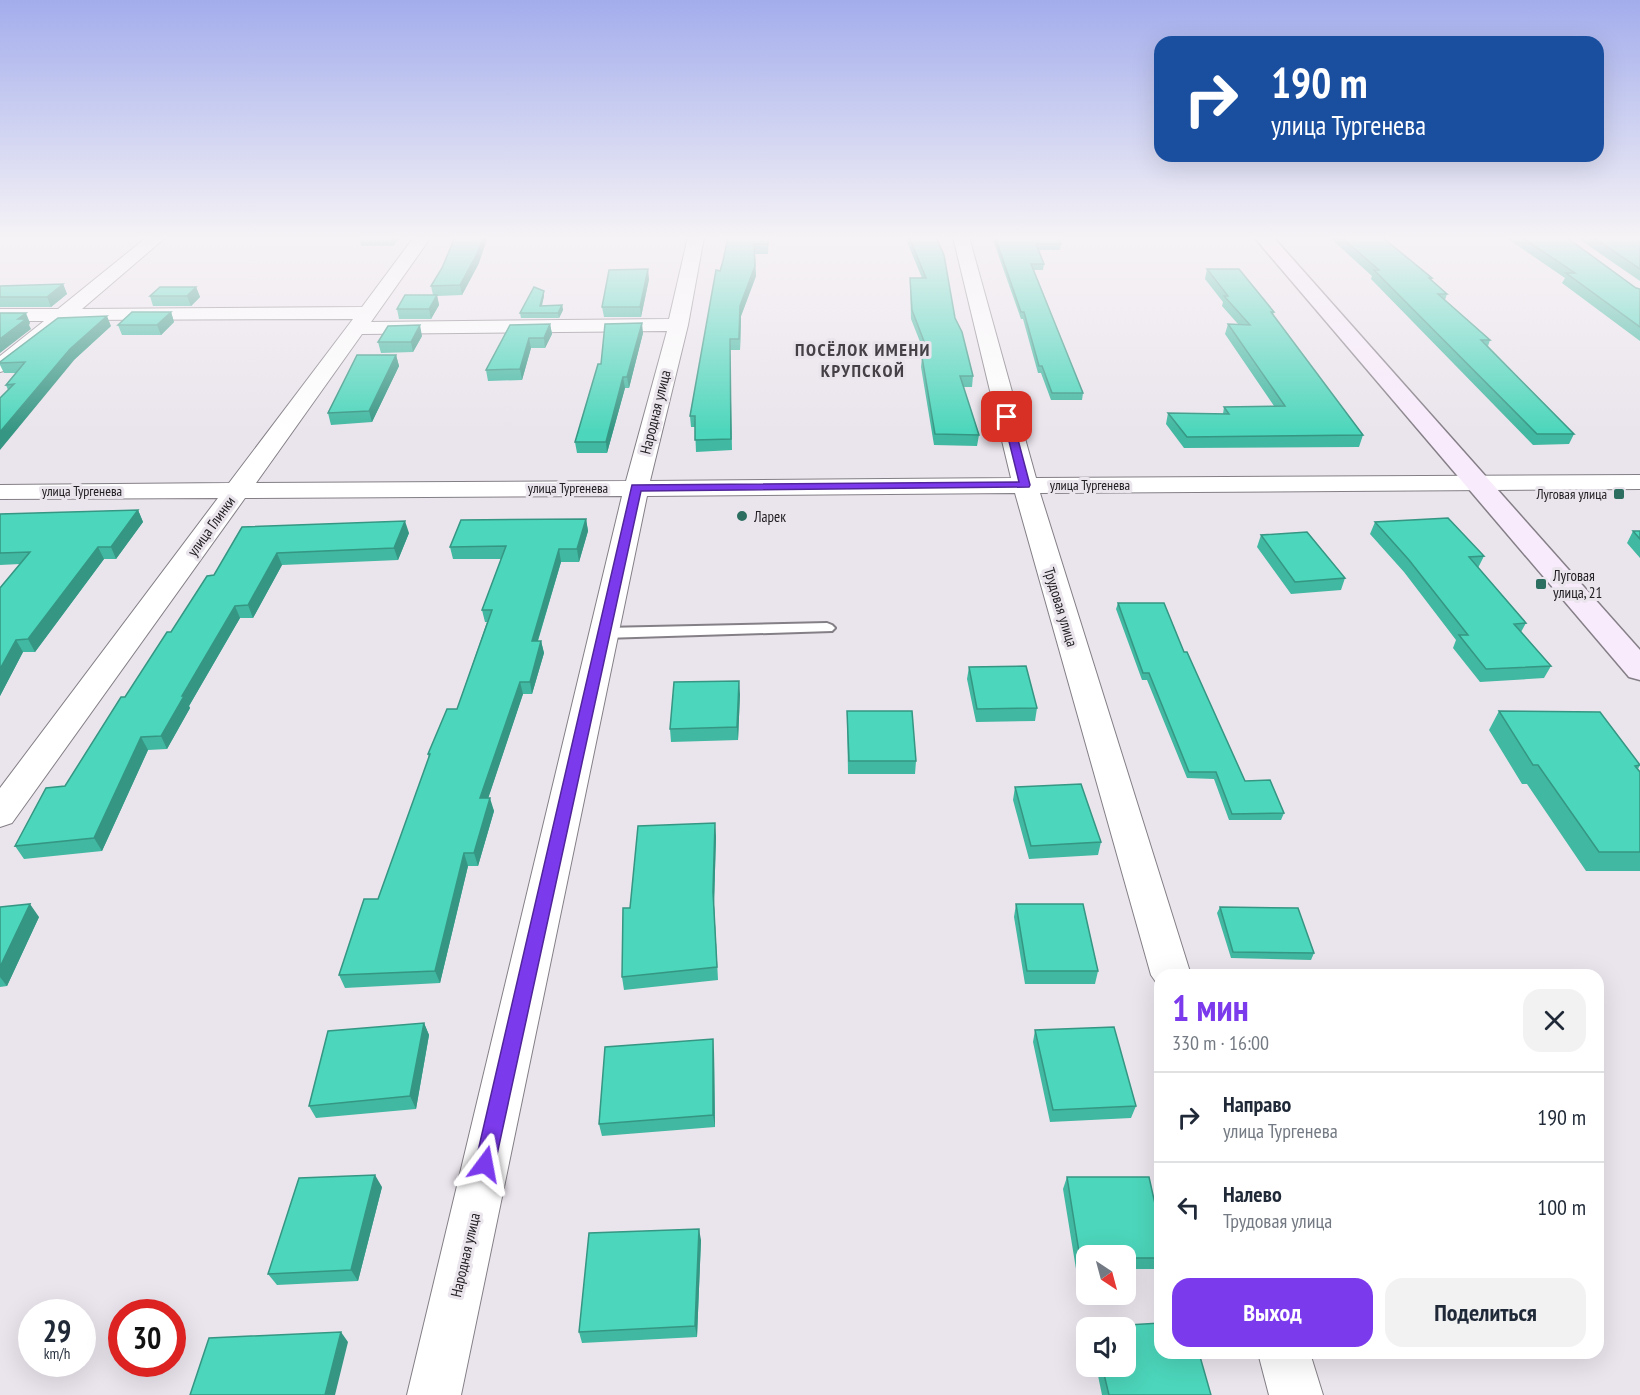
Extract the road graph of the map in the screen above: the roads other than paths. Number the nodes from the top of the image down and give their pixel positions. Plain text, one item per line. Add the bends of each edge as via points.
1 (79, 302) edge
2 (375, 302) edge
3 (683, 302) edge
4 (978, 302) edge
5 (1320, 302) edge
6 (64, 314) junction
7 (0, 315) edge
8 (361, 321) junction
9 (678, 325) junction
10 (0, 366) edge
11 (1477, 482) junction
12 (1640, 482) edge
13 (1025, 485) junction
14 (636, 488) junction
15 (237, 490) junction
16 (0, 492) edge
17 (827, 628) dead end
18 (604, 633) junction
19 (1640, 670) edge
20 (0, 814) edge
21 (1169, 969) edge
22 (1286, 1359) edge
23 (434, 1395) edge
24 (1296, 1395) edge

1 - 6 street
2 - 8 street, улица Глинки
3 - 9 street, Народная улица
4 - 13 street, Трудовая улица
5 - 11 street
6 - 7 street
6 - 8 street
6 - 10 street
8 - 9 street
8 - 15 street, улица Глинки
9 - 14 street, Народная улица
11 - 12 street, улица Тургенева
11 - 13 street, улица Тургенева
11 - 19 street
13 - 14 street, улица Тургенева
13 - 21 street, Трудовая улица
14 - 15 street, улица Тургенева
14 - 18 street, Народная улица
15 - 16 street, улица Тургенева
15 - 20 street, улица Глинки
17 - 18 lane
18 - 23 street, Народная улица
22 - 24 street

